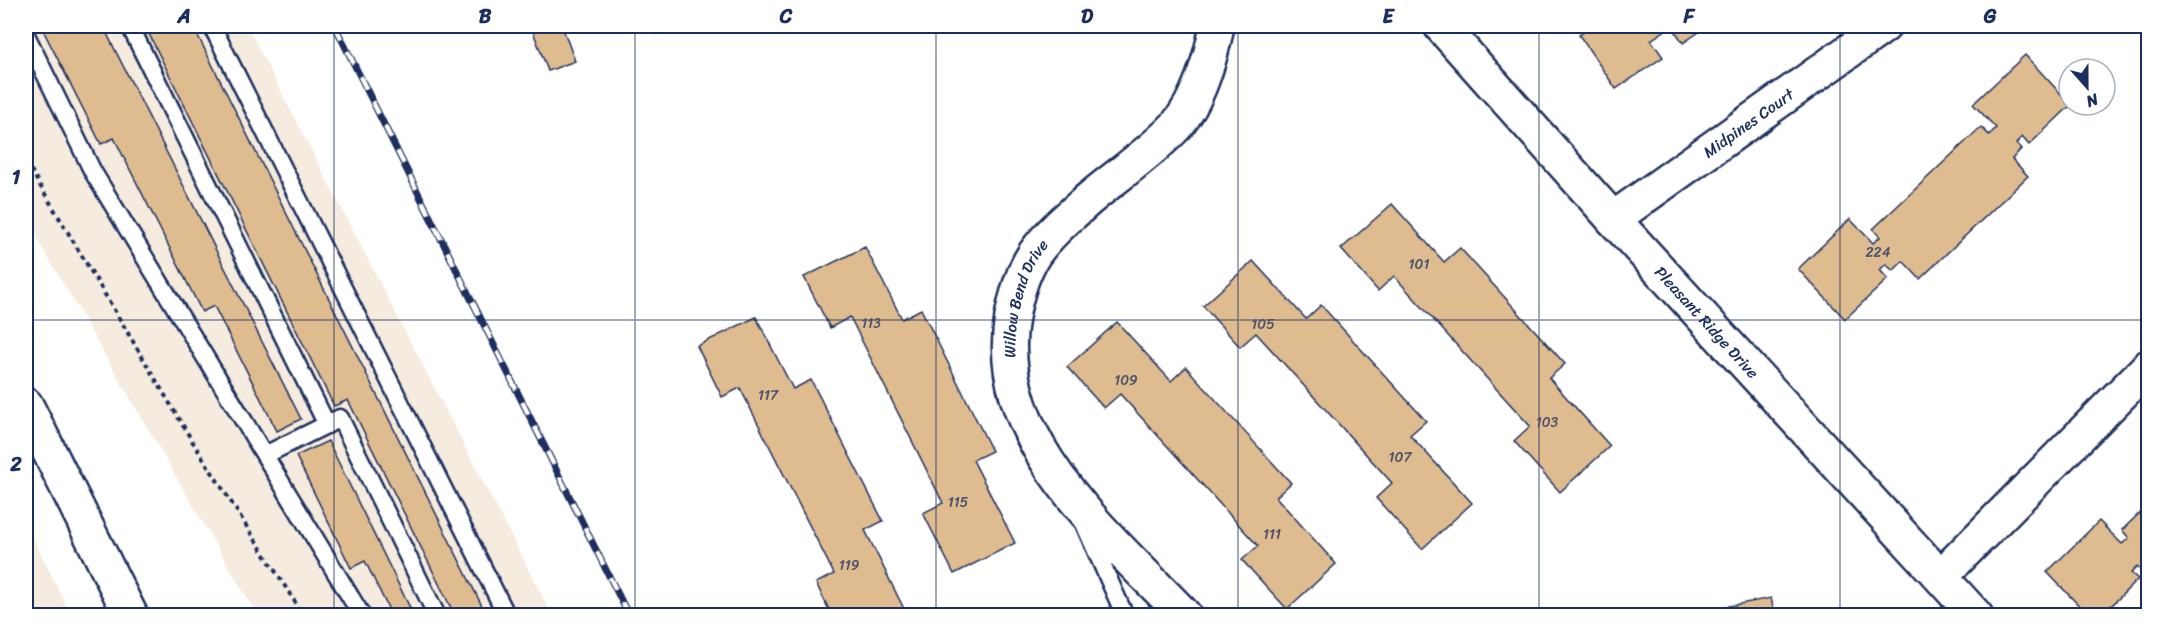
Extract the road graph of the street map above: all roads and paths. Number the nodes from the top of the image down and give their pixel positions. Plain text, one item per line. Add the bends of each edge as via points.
1 (130, 26) edge
2 (212, 26) edge
3 (1217, 26) edge
4 (1441, 26) edge
5 (1884, 26) edge
6 (26, 35) edge
7 (26, 162) edge
8 (1613, 219) junction
9 (2148, 367) edge
10 (26, 405) edge
11 (327, 425) junction
12 (265, 455) junction
13 (1071, 495) junction
14 (1941, 576) junction
15 (130, 615) edge
16 (304, 615) edge
17 (362, 615) edge
18 (437, 615) edge
19 (507, 615) edge
20 (1125, 615) edge
21 (1185, 615) edge
22 (1976, 615) edge

1 - 11 lane
2 - 19 lane
3 - 13 street, Willow Bend Drive via 1208,64 1177,125 1062,223 1034,254 1017,292 1009,333 1009,367 1021,412 1043,456
4 - 8 street, Pleasant Ridge Drive
5 - 8 street, Midpines Court
6 - 12 lane via 93,172
7 - 16 path via 194,444
8 - 14 street, Pleasant Ridge Drive
9 - 14 street
10 - 15 street
11 - 12 lane
11 - 18 lane via 340,418
12 - 17 lane
13 - 20 lane
13 - 21 street, Willow Bend Drive
14 - 22 street, Pleasant Ridge Drive

